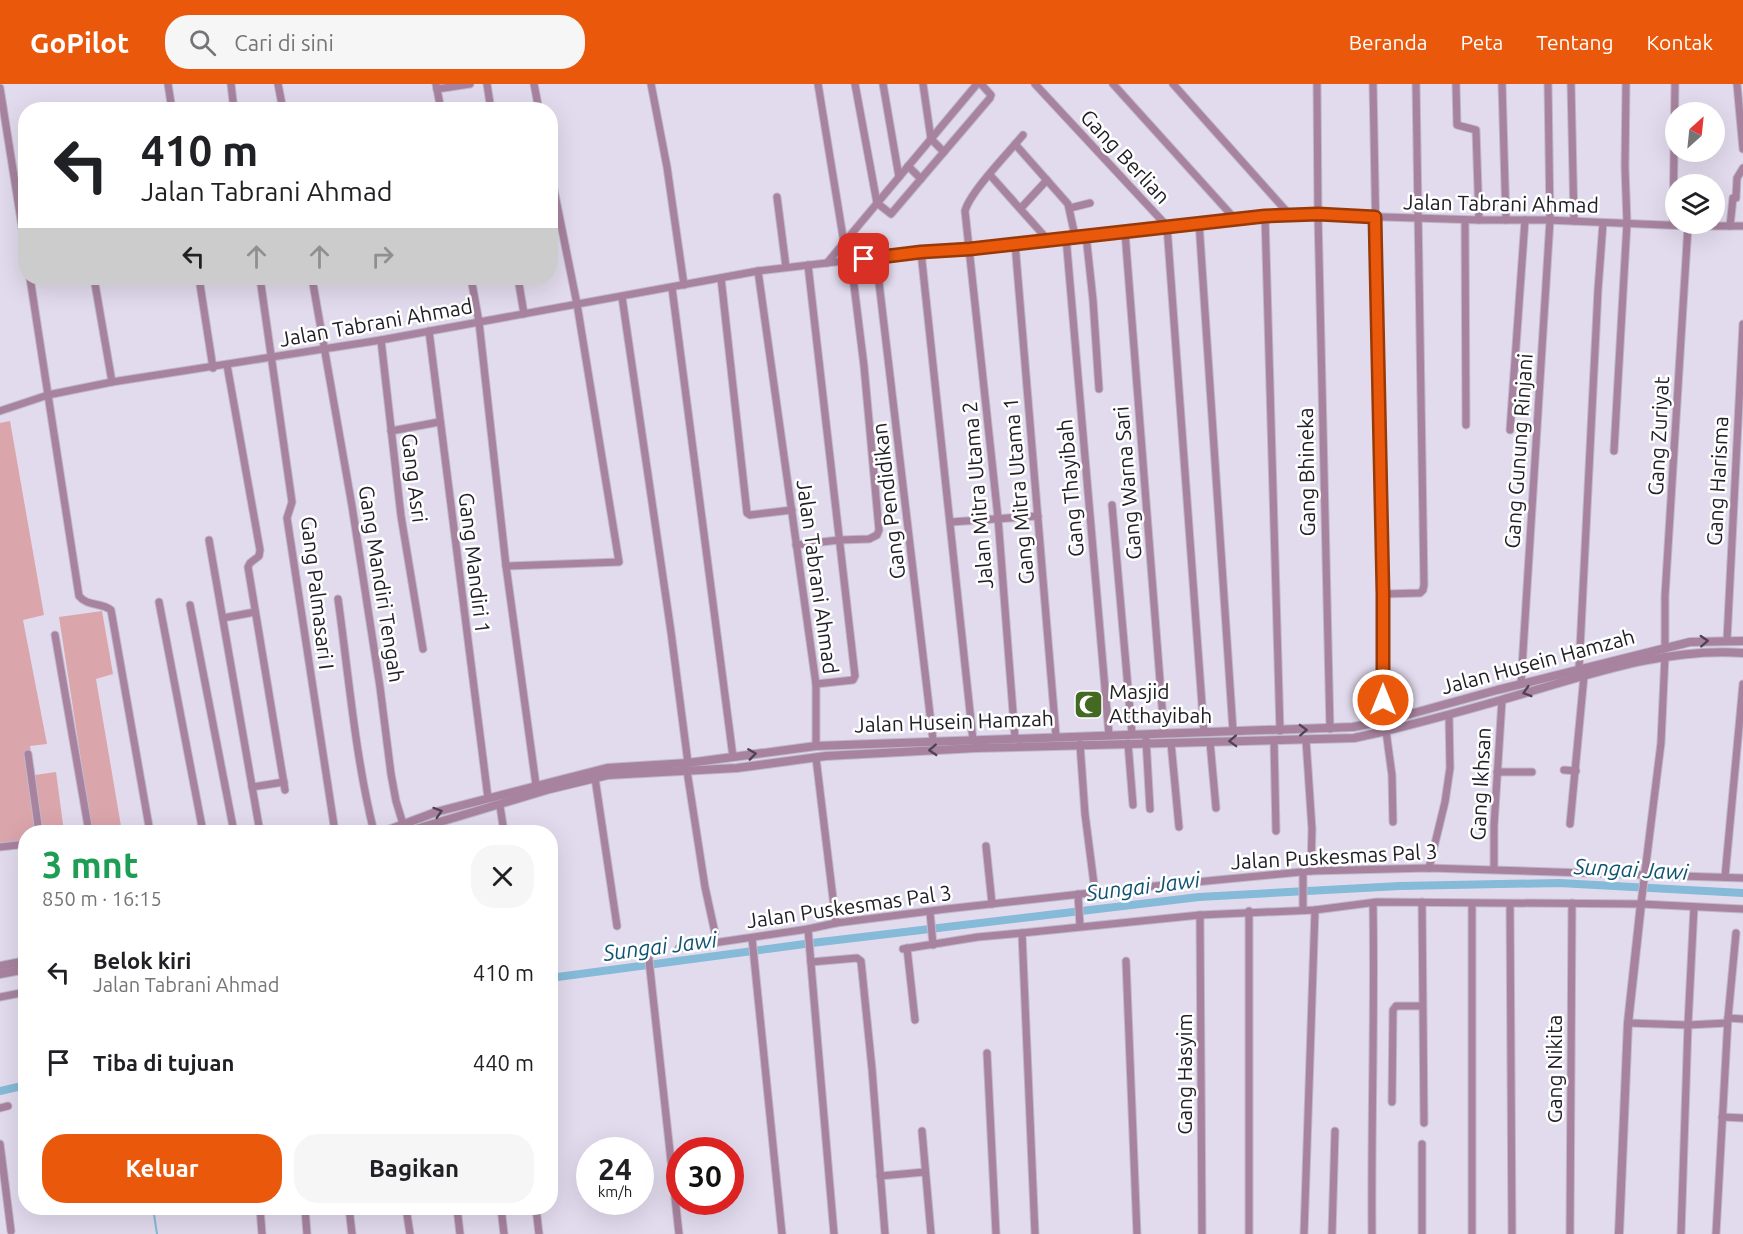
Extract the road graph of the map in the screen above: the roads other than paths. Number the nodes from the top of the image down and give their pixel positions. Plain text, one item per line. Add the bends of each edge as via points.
1 (168, 84) edge
2 (231, 84) edge
3 (279, 84) edge
4 (470, 84) edge
5 (487, 84) edge
6 (534, 84) edge
7 (651, 84) edge
8 (818, 84) edge
9 (855, 84) edge
10 (883, 84) edge
11 (923, 84) edge
12 (979, 84) edge
13 (1035, 84) edge
14 (1113, 84) edge
15 (1173, 84) edge
16 (1317, 84) edge
17 (1373, 84) edge
18 (1416, 84) edge
19 (1456, 84) edge
20 (1502, 84) edge
21 (1548, 84) edge
22 (1571, 84) edge
23 (1626, 84) edge
24 (1675, 84) edge
25 (1737, 84) edge
26 (437, 87) edge
27 (970, 87) edge
28 (0, 88) edge
29 (171, 102) edge
30 (233, 102) edge
31 (282, 102) edge
32 (440, 102) edge
33 (490, 102) edge
34 (537, 102) edge
35 (1023, 135) dead end
36 (931, 139) junction
37 (1016, 144) junction
38 (1743, 149) edge
39 (944, 152) junction
40 (908, 166) junction
41 (1743, 168) edge
42 (1674, 174) edge
43 (990, 175) junction
44 (898, 177) junction
45 (921, 179) junction
46 (1047, 180) junction
47 (777, 197) dead end
48 (18, 202) edge
49 (877, 203) junction
50 (1090, 204) dead end
51 (1021, 208) junction
52 (1070, 208) junction
53 (558, 210) edge
54 (1289, 214) junction
55 (1318, 214) junction
56 (1265, 216) junction
57 (1375, 217) junction
58 (1235, 219) junction
59 (1419, 219) junction
60 (1465, 220) junction
61 (1479, 220) junction
62 (1506, 220) junction
63 (1524, 220) junction
64 (1550, 220) junction
65 (1574, 221) junction
66 (1199, 222) junction
67 (1603, 223) junction
68 (1627, 223) junction
69 (1665, 225) edge
70 (1167, 226) junction
71 (1725, 226) edge
72 (1730, 226) junction
73 (1743, 226) edge
74 (1125, 232) junction
75 (1688, 234) edge
76 (1086, 235) junction
77 (1075, 236) junction
78 (1066, 237) junction
79 (1048, 240) junction
80 (844, 243) junction
81 (1015, 243) junction
82 (970, 249) junction
83 (921, 252) junction
84 (876, 257) junction
85 (851, 261) junction
86 (827, 263) junction
87 (807, 265) junction
88 (786, 267) junction
89 (758, 271) junction
90 (721, 278) junction
91 (31, 285) edge
92 (95, 285) edge
93 (200, 285) edge
94 (261, 285) edge
95 (313, 285) edge
96 (472, 285) edge
97 (519, 285) edge
98 (684, 285) junction
99 (672, 288) junction
100 (622, 297) junction
101 (577, 304) junction
102 (524, 314) junction
103 (479, 322) junction
104 (1743, 324) edge
105 (429, 331) junction
106 (381, 340) junction
107 (325, 349) junction
108 (273, 358) junction
109 (227, 366) junction
110 (213, 368) junction
111 (112, 382) junction
112 (1098, 389) dead end
113 (48, 395) junction
114 (0, 411) edge
115 (440, 422) junction
116 (1466, 425) dead end
117 (1510, 430) dead end
118 (391, 432) junction
119 (1614, 451) dead end
120 (1112, 505) dead end
121 (792, 510) junction
122 (1038, 516) junction
123 (998, 518) junction
124 (951, 522) junction
125 (208, 540) dead end
126 (839, 540) junction
127 (796, 545) junction
128 (506, 566) junction
129 (1383, 594) junction
130 (338, 599) dead end
131 (159, 602) dead end
132 (190, 605) dead end
133 (255, 612) junction
134 (223, 618) junction
135 (55, 635) dead end
136 (1726, 640) junction
137 (1743, 641) edge
138 (423, 649) dead end
139 (1665, 652) junction
140 (1743, 653) edge
141 (1581, 673) junction
142 (816, 684) junction
143 (1521, 684) junction
144 (1743, 684) edge
145 (1502, 700) junction
146 (1449, 715) junction
147 (1383, 722) junction
148 (1330, 729) junction
149 (1233, 731) junction
150 (1280, 731) junction
151 (1386, 731) junction
152 (1164, 732) junction
153 (1204, 732) junction
154 (1146, 734) junction
155 (1109, 735) junction
156 (1056, 736) junction
157 (1015, 738) junction
158 (1130, 739) junction
159 (933, 740) junction
160 (973, 740) junction
161 (1306, 740) junction
162 (1274, 741) junction
163 (1210, 742) junction
164 (1171, 743) junction
165 (1080, 744) junction
166 (1147, 744) junction
167 (956, 745) junction
168 (816, 746) junction
169 (28, 754) dead end
170 (733, 757) junction
171 (816, 758) junction
172 (687, 767) junction
173 (1564, 770) dead end
174 (1576, 771) junction
175 (1497, 772) junction
176 (1532, 772) dead end
177 (595, 778) junction
178 (536, 785) junction
179 (252, 787) junction
180 (523, 793) junction
181 (488, 798) junction
182 (1134, 805) dead end
183 (500, 806) junction
184 (1216, 808) dead end
185 (1150, 809) dead end
186 (1393, 822) dead end
187 (1570, 824) dead end
188 (38, 825) edge
189 (88, 825) edge
190 (149, 825) edge
191 (202, 825) edge
192 (233, 825) edge
193 (259, 825) edge
194 (334, 825) edge
195 (372, 825) edge
196 (403, 825) edge
197 (410, 825) edge
198 (417, 825) edge
199 (503, 825) edge
200 (1179, 827) dead end
201 (1276, 831) dead end
202 (18, 845) edge
203 (986, 846) dead end
204 (0, 847) edge
205 (1429, 868) junction
206 (1494, 869) junction
207 (1311, 871) junction
208 (1644, 874) junction
209 (1303, 876) junction
210 (1725, 877) junction
211 (1743, 878) edge
212 (1095, 892) junction
213 (1079, 897) junction
214 (1422, 902) junction
215 (1373, 903) junction
216 (1572, 903) junction
217 (992, 904) junction
218 (1472, 904) junction
219 (1510, 904) junction
220 (1641, 904) junction
221 (1694, 907) junction
222 (1304, 908) junction
223 (1743, 909) edge
224 (1316, 910) junction
225 (1249, 911) junction
226 (930, 912) junction
227 (1200, 915) junction
228 (837, 923) junction
229 (1080, 923) junction
230 (617, 926) dead end
231 (809, 932) junction
232 (715, 933) dead end
233 (1022, 933) junction
234 (1736, 933) dead end
235 (753, 941) junction
236 (933, 942) junction
237 (679, 948) dead end
238 (649, 955) dead end
239 (811, 959) junction
240 (1126, 961) dead end
241 (18, 963) edge
242 (0, 966) edge
243 (18, 971) edge
244 (0, 974) edge
245 (18, 994) edge
246 (0, 997) edge
247 (1421, 1006) junction
248 (1743, 1019) edge
249 (915, 1020) dead end
250 (1727, 1020) junction
251 (1628, 1023) junction
252 (1688, 1025) junction
253 (987, 1053) dead end
254 (1392, 1102) dead end
255 (9, 1106) dead end
256 (0, 1108) edge
257 (1722, 1117) junction
258 (1743, 1118) edge
259 (1424, 1124) dead end
260 (922, 1131) dead end
261 (1335, 1131) dead end
262 (0, 1144) edge
263 (1422, 1144) dead end
264 (925, 1172) junction
265 (880, 1176) junction
266 (261, 1215) edge
267 (306, 1215) edge
268 (350, 1215) edge
269 (407, 1215) edge
270 (457, 1215) edge
271 (502, 1215) edge
272 (537, 1215) edge
273 (11, 1231) dead end
274 (262, 1234) edge
275 (307, 1234) edge
276 (352, 1234) edge
277 (410, 1234) edge
278 (458, 1234) edge
279 (504, 1234) edge
280 (539, 1234) edge
281 (679, 1234) edge
282 (782, 1234) edge
283 (834, 1234) edge
284 (885, 1234) edge
285 (931, 1234) edge
286 (996, 1234) edge
287 (1035, 1234) edge
288 (1137, 1234) edge
289 (1202, 1234) edge
290 (1249, 1234) edge
291 (1304, 1234) edge
292 (1332, 1234) edge
293 (1372, 1234) edge
294 (1422, 1234) edge
295 (1472, 1234) edge
296 (1512, 1234) edge
297 (1570, 1234) edge
298 (1619, 1234) edge
299 (1681, 1234) edge
300 (1716, 1234) edge

1 - 29 street
2 - 30 street
3 - 31 street
4 - 26 street
5 - 33 street
6 - 34 street
7 - 98 street
8 - 80 street
9 - 49 street
10 - 44 street
11 - 36 street
12 - 27 street
12 - 39 street via 990,98
13 - 70 street, Gang Berlian
14 - 58 street
15 - 54 street
16 - 55 street, Gang Bhineka
17 - 57 street
18 - 59 street
19 - 61 street via 1457,125 1476,130
20 - 62 street
21 - 64 street, Gang Gunung Rinjani
22 - 65 street
23 - 68 street
24 - 42 street
25 - 38 street
26 - 32 street
27 - 36 street
28 - 48 street
35 - 37 street, Jalan Mitra Utama 2
36 - 39 street
36 - 40 street
37 - 43 street, Jalan Mitra Utama 2
37 - 46 street
39 - 45 street
40 - 44 street
40 - 45 street
41 - 72 street via 1737,178
43 - 51 street
43 - 82 street, Jalan Mitra Utama 2 via 965,209
44 - 49 street
45 - 49 street via 891,214
46 - 51 street
46 - 52 street
47 - 88 street
49 - 80 street
50 - 52 street
51 - 79 street
52 - 77 street
53 - 101 street
54 - 55 street, Jalan Tabrani Ahmad
54 - 56 street, Jalan Tabrani Ahmad
55 - 57 street, Jalan Tabrani Ahmad
55 - 148 street, Gang Bhineka
56 - 58 street, Jalan Tabrani Ahmad
56 - 150 street
57 - 59 street, Jalan Tabrani Ahmad
57 - 129 street
58 - 66 street, Jalan Tabrani Ahmad
59 - 60 street, Jalan Tabrani Ahmad
59 - 129 street via 1423,590
60 - 61 street, Jalan Tabrani Ahmad
60 - 116 street
61 - 62 street, Jalan Tabrani Ahmad
62 - 63 street, Jalan Tabrani Ahmad
63 - 64 street, Jalan Tabrani Ahmad
63 - 117 street
64 - 65 street, Jalan Tabrani Ahmad
64 - 143 street, Gang Gunung Rinjani
65 - 67 street, Jalan Tabrani Ahmad
66 - 70 street, Jalan Tabrani Ahmad
66 - 149 street
67 - 68 street, Jalan Tabrani Ahmad
67 - 141 street
68 - 69 street, Jalan Tabrani Ahmad
68 - 119 street
70 - 74 street, Jalan Tabrani Ahmad
70 - 153 street
71 - 72 street, Jalan Tabrani Ahmad
72 - 73 street, Jalan Tabrani Ahmad
74 - 76 street, Jalan Tabrani Ahmad
74 - 152 street, Gang Warna Sari
75 - 139 street, Gang Zuriyat via 1665,596
76 - 77 street, Jalan Tabrani Ahmad
76 - 112 street
77 - 78 street, Jalan Tabrani Ahmad
78 - 79 street, Jalan Tabrani Ahmad
78 - 155 street, Gang Thayibah
79 - 81 street, Jalan Tabrani Ahmad
80 - 86 street
81 - 82 street, Jalan Tabrani Ahmad
81 - 122 street, Gang Mitra Utama 1
82 - 83 street, Jalan Tabrani Ahmad
82 - 123 street, Jalan Mitra Utama 2
83 - 84 street, Jalan Tabrani Ahmad
83 - 124 street
84 - 85 street, Jalan Tabrani Ahmad
84 - 159 street, Gang Pendidikan
85 - 86 street, Jalan Tabrani Ahmad
85 - 126 street via 880,524 872,538
86 - 87 street, Jalan Tabrani Ahmad
87 - 88 street, Jalan Tabrani Ahmad
87 - 126 street
88 - 89 street, Jalan Tabrani Ahmad
89 - 90 street, Jalan Tabrani Ahmad
89 - 121 street, Jalan Tabrani Ahmad
90 - 98 street, Jalan Tabrani Ahmad
90 - 121 street via 747,513
91 - 113 street
92 - 111 street
93 - 110 street
94 - 108 street, Gang Palmasari I
95 - 107 street, Gang Mandiri Tengah
96 - 103 street
97 - 102 street
98 - 99 street, Jalan Tabrani Ahmad
99 - 100 street, Jalan Tabrani Ahmad
99 - 170 street
100 - 101 street, Jalan Tabrani Ahmad
100 - 172 street
101 - 102 street, Jalan Tabrani Ahmad
101 - 128 street via 620,562
102 - 103 street, Jalan Tabrani Ahmad
103 - 105 street, Jalan Tabrani Ahmad
103 - 128 street
104 - 136 street, Gang Harisma
105 - 106 street, Jalan Tabrani Ahmad
105 - 115 street, Gang Mandiri 1
106 - 107 street, Jalan Tabrani Ahmad
106 - 118 street, Gang Asri
107 - 108 street, Jalan Tabrani Ahmad
107 - 196 street, Gang Mandiri Tengah via 391,774
108 - 109 street, Jalan Tabrani Ahmad
108 - 194 street, Gang Palmasari I via 292,502 287,518
109 - 110 street, Jalan Tabrani Ahmad
109 - 133 street via 260,550 248,567
110 - 111 street, Jalan Tabrani Ahmad
111 - 113 street, Jalan Tabrani Ahmad
113 - 114 street, Jalan Tabrani Ahmad
113 - 190 street via 80,596 86,603 101,604 111,610
115 - 118 street
115 - 181 street, Gang Mandiri 1
118 - 138 street, Gang Asri
120 - 158 street
121 - 127 street, Jalan Tabrani Ahmad
122 - 123 street
122 - 156 street, Gang Mitra Utama 1
123 - 124 street
123 - 157 street, Jalan Mitra Utama 2
124 - 160 street
125 - 134 street
126 - 127 street
126 - 142 street via 855,676 852,680
127 - 142 street, Jalan Tabrani Ahmad
128 - 178 street
129 - 147 street
130 - 195 street
131 - 191 street
132 - 192 street
133 - 134 street
133 - 179 street via 284,786
134 - 179 street
135 - 189 street
136 - 137 street, Jalan Husein Hamzah
139 -> 136 street, Jalan Husein Hamzah via 1690,642
139 - 140 street, Jalan Husein Hamzah
139 - 141 street, Jalan Husein Hamzah
139 - 208 street, Gang Zuriyat via 1661,743
141 - 143 street, Jalan Husein Hamzah
141 -> 145 street, Jalan Husein Hamzah
141 - 174 street
142 - 168 street, Jalan Tabrani Ahmad
143 - 147 street, Jalan Husein Hamzah
144 - 210 street
145 - 146 street, Jalan Husein Hamzah
145 - 175 street, Gang Ikhsan
146 - 151 street, Jalan Husein Hamzah
146 - 205 street via 1450,768
147 - 148 street, Jalan Husein Hamzah
150 -> 148 street, Jalan Husein Hamzah
149 - 150 street, Jalan Husein Hamzah
149 - 153 street, Jalan Husein Hamzah
151 - 161 street, Jalan Husein Hamzah via 1354,738
151 - 186 street
152 - 153 street, Jalan Husein Hamzah
152 - 154 street, Jalan Husein Hamzah
154 - 158 street, Jalan Husein Hamzah
154 - 166 street
155 - 156 street, Jalan Husein Hamzah
155 - 158 street, Jalan Husein Hamzah
156 - 157 street, Jalan Husein Hamzah
157 - 160 street, Jalan Husein Hamzah
158 - 165 street, Jalan Husein Hamzah
158 - 166 street, Jalan Husein Hamzah
158 - 182 street
159 - 167 street, Jalan Husein Hamzah
159 - 168 street, Jalan Husein Hamzah
160 - 167 street, Jalan Husein Hamzah
161 - 162 street, Jalan Husein Hamzah
161 - 207 street
162 -> 163 street, Jalan Husein Hamzah
162 - 201 street
163 - 164 street, Jalan Husein Hamzah
163 - 184 street
164 - 166 street, Jalan Husein Hamzah
164 - 200 street
165 - 167 street, Jalan Husein Hamzah
165 - 212 street
166 - 185 street
167 -> 171 street, Jalan Husein Hamzah
170 -> 168 street, Jalan Husein Hamzah
169 - 188 street
170 - 172 street, Jalan Husein Hamzah
171 - 172 street, Jalan Husein Hamzah via 736,768
171 - 228 street
172 - 177 street, Jalan Husein Hamzah
172 - 178 street, Jalan Husein Hamzah via 607,768
172 - 232 street
173 - 174 street
174 - 187 street
175 - 176 street
175 - 206 street, Gang Ikhsan
177 - 180 street, Jalan Husein Hamzah
177 - 230 street
178 - 180 street, Jalan Husein Hamzah
179 - 193 street
180 - 181 street, Jalan Husein Hamzah
180 - 183 street, Jalan Husein Hamzah
197 -> 181 street, Jalan Husein Hamzah via 436,812
183 - 198 street, Jalan Husein Hamzah
183 - 199 street
202 - 204 street
203 - 217 street
205 - 206 street, Jalan Puskesmas Pal 3
205 - 207 street, Jalan Puskesmas Pal 3
206 - 208 street, Jalan Puskesmas Pal 3
207 - 209 street, Jalan Puskesmas Pal 3
208 - 210 street, Jalan Puskesmas Pal 3
208 - 220 street, Gang Zuriyat
209 - 212 street, Jalan Puskesmas Pal 3
209 - 222 street
210 - 211 street, Jalan Puskesmas Pal 3
212 - 213 street, Jalan Puskesmas Pal 3
213 - 217 street, Jalan Puskesmas Pal 3
213 - 229 street
214 - 215 street
214 - 218 street
214 - 247 street
215 - 224 street
215 - 293 street
216 - 219 street
216 - 220 street
216 - 297 street, Gang Nikita
217 - 226 street, Jalan Puskesmas Pal 3
218 - 219 street
218 - 295 street
219 - 296 street
220 - 221 street
220 - 251 street
221 - 223 street
221 - 252 street
222 - 224 street
222 - 225 street
224 - 291 street
225 - 227 street
225 - 290 street
226 - 228 street, Jalan Puskesmas Pal 3
226 - 236 street
227 - 229 street
227 - 289 street, Gang Hasyim
228 - 231 street, Jalan Puskesmas Pal 3
229 - 233 street
231 - 235 street, Jalan Puskesmas Pal 3
231 - 239 street
233 - 236 street
233 - 287 street
234 - 250 street
235 - 237 street, Jalan Puskesmas Pal 3
235 - 282 street
236 - 249 street via 905,949
238 - 281 street
239 - 265 street via 861,961
239 - 283 street
240 - 288 street
241 - 242 street
243 - 244 street
245 - 246 street
247 - 254 street via 1396,1006 1393,1010
247 - 259 street
248 - 250 street
250 - 252 street
250 - 257 street
251 - 252 street
251 - 298 street
252 - 299 street
253 - 286 street
255 - 256 street
257 - 258 street
257 - 300 street
260 - 264 street
261 - 292 street
262 - 273 street
263 - 294 street
264 - 265 street
264 - 285 street
265 - 284 street
266 - 274 street
267 - 275 street
268 - 276 street
269 - 277 street
270 - 278 street
271 - 279 street
272 - 280 street

